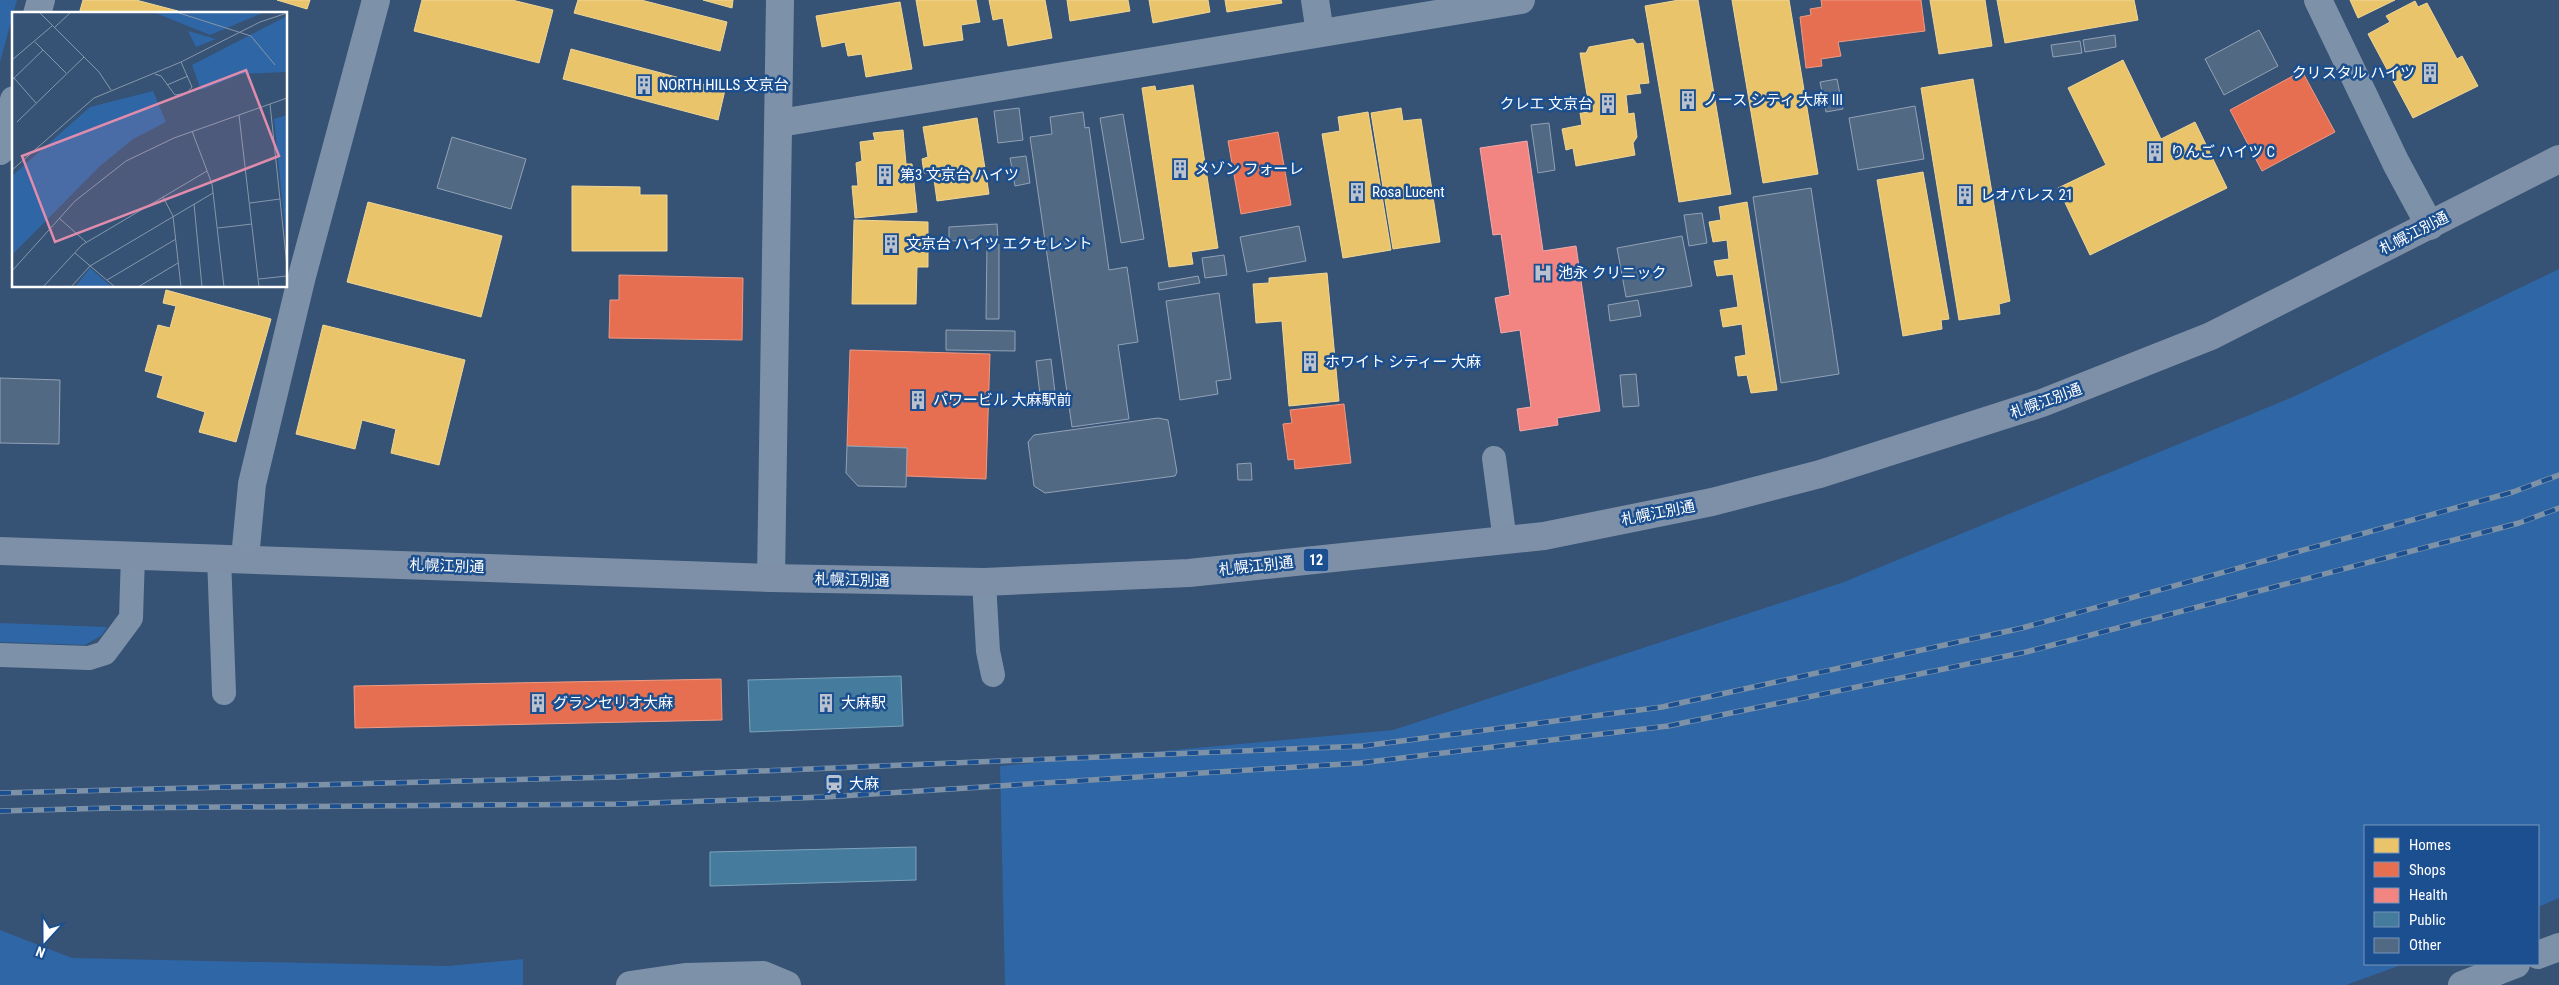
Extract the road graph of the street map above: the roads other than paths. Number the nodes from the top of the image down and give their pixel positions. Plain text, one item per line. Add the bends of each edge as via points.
1 (376, 0) edge
2 (780, 0) edge
3 (1315, 0) edge
4 (1520, 0) edge
5 (2318, 0) edge
6 (1320, 33) junction
7 (12, 107) edge
8 (780, 123) junction
9 (0, 151) edge
10 (2559, 159) edge
11 (2430, 226) junction
12 (1494, 458) dead end
13 (1505, 541) junction
14 (0, 551) edge
15 (133, 555) junction
16 (232, 558) junction
17 (771, 578) junction
18 (984, 582) junction
19 (0, 655) edge
20 (993, 675) dead end
21 (224, 693) dead end
22 (2559, 947) edge
23 (2539, 955) edge
24 (2513, 965) edge
25 (630, 985) edge
26 (788, 985) edge
27 (2462, 985) edge

1 - 16 street via 302,276
2 - 8 street
3 - 6 street
4 - 6 street
5 - 11 street
6 - 8 street
7 - 9 street
8 - 17 street
10 - 11 highway, 札幌江別通 / 12
11 - 13 highway, 札幌江別通 / 12 via 2211,336 2042,403 1820,474 1712,502
12 - 13 lane
13 - 18 highway, 札幌江別通 / 12 via 1189,573
14 - 15 highway, 札幌江別通 / 12
15 - 16 highway, 札幌江別通 / 12
15 - 19 lane via 131,618 105,653 89,658
16 - 17 highway, 札幌江別通 / 12
16 - 21 lane
17 - 18 highway, 札幌江別通 / 12
18 - 20 lane via 988,651
22 - 23 street
24 - 27 street
25 - 26 street via 685,977 763,975

